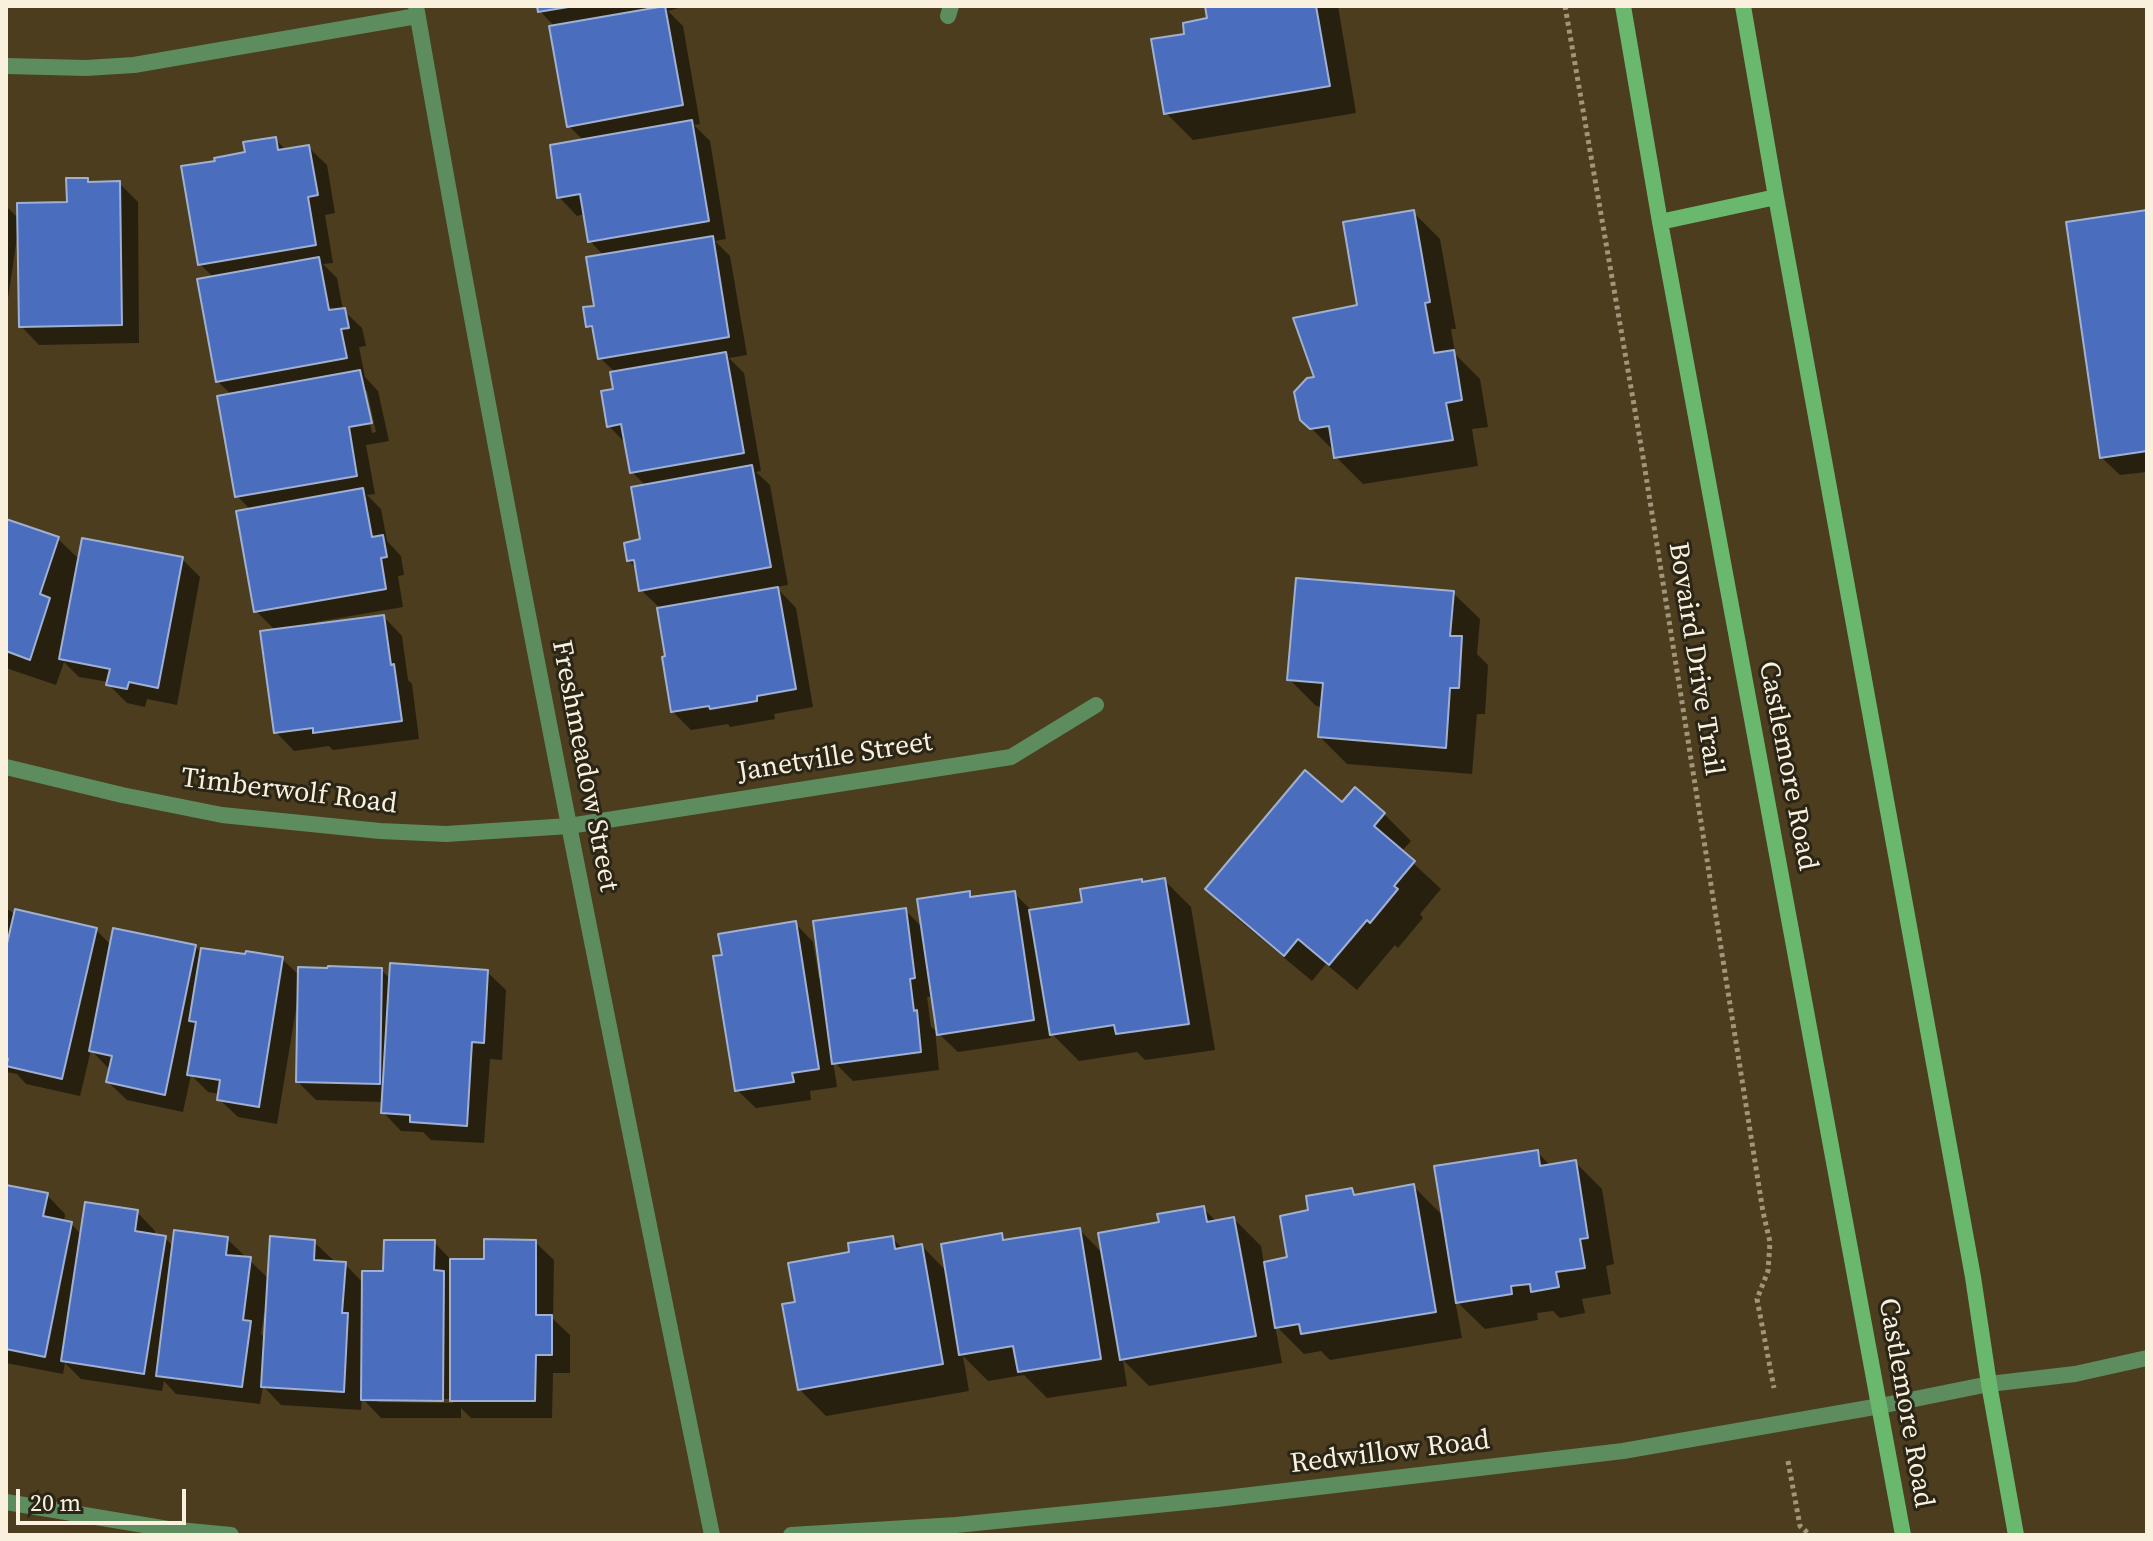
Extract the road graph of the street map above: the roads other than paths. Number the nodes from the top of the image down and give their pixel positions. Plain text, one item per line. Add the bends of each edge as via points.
1 (1623, 6) edge
2 (1743, 6) edge
3 (417, 11) edge
4 (6, 66) edge
5 (1776, 197) junction
6 (1660, 222) junction
7 (1096, 705) dead end
8 (6, 767) edge
9 (569, 826) junction
10 (2147, 1358) edge
11 (1989, 1384) junction
12 (1880, 1406) junction
13 (6, 1502) edge
14 (231, 1535) edge
15 (712, 1535) edge
16 (791, 1535) edge
17 (1903, 1535) edge
18 (2016, 1535) edge

1 - 6 main road, Castlemore Road
2 - 5 main road
3 - 4 street via 134,65
3 - 9 street, Freshmeadow Street
5 - 6 main road
5 - 11 main road
6 - 12 main road, Castlemore Road
7 - 9 street, Janetville Street via 1011,757
8 - 9 street, Timberwolf Road via 222,815 364,830 446,834
9 - 15 street, Freshmeadow Street
10 - 11 street, Redwillow Road via 2075,1374
11 - 12 street, Redwillow Road
11 - 18 main road
12 - 16 street, Redwillow Road via 1623,1451 1232,1498
12 - 17 main road, Castlemore Road
13 - 14 street

